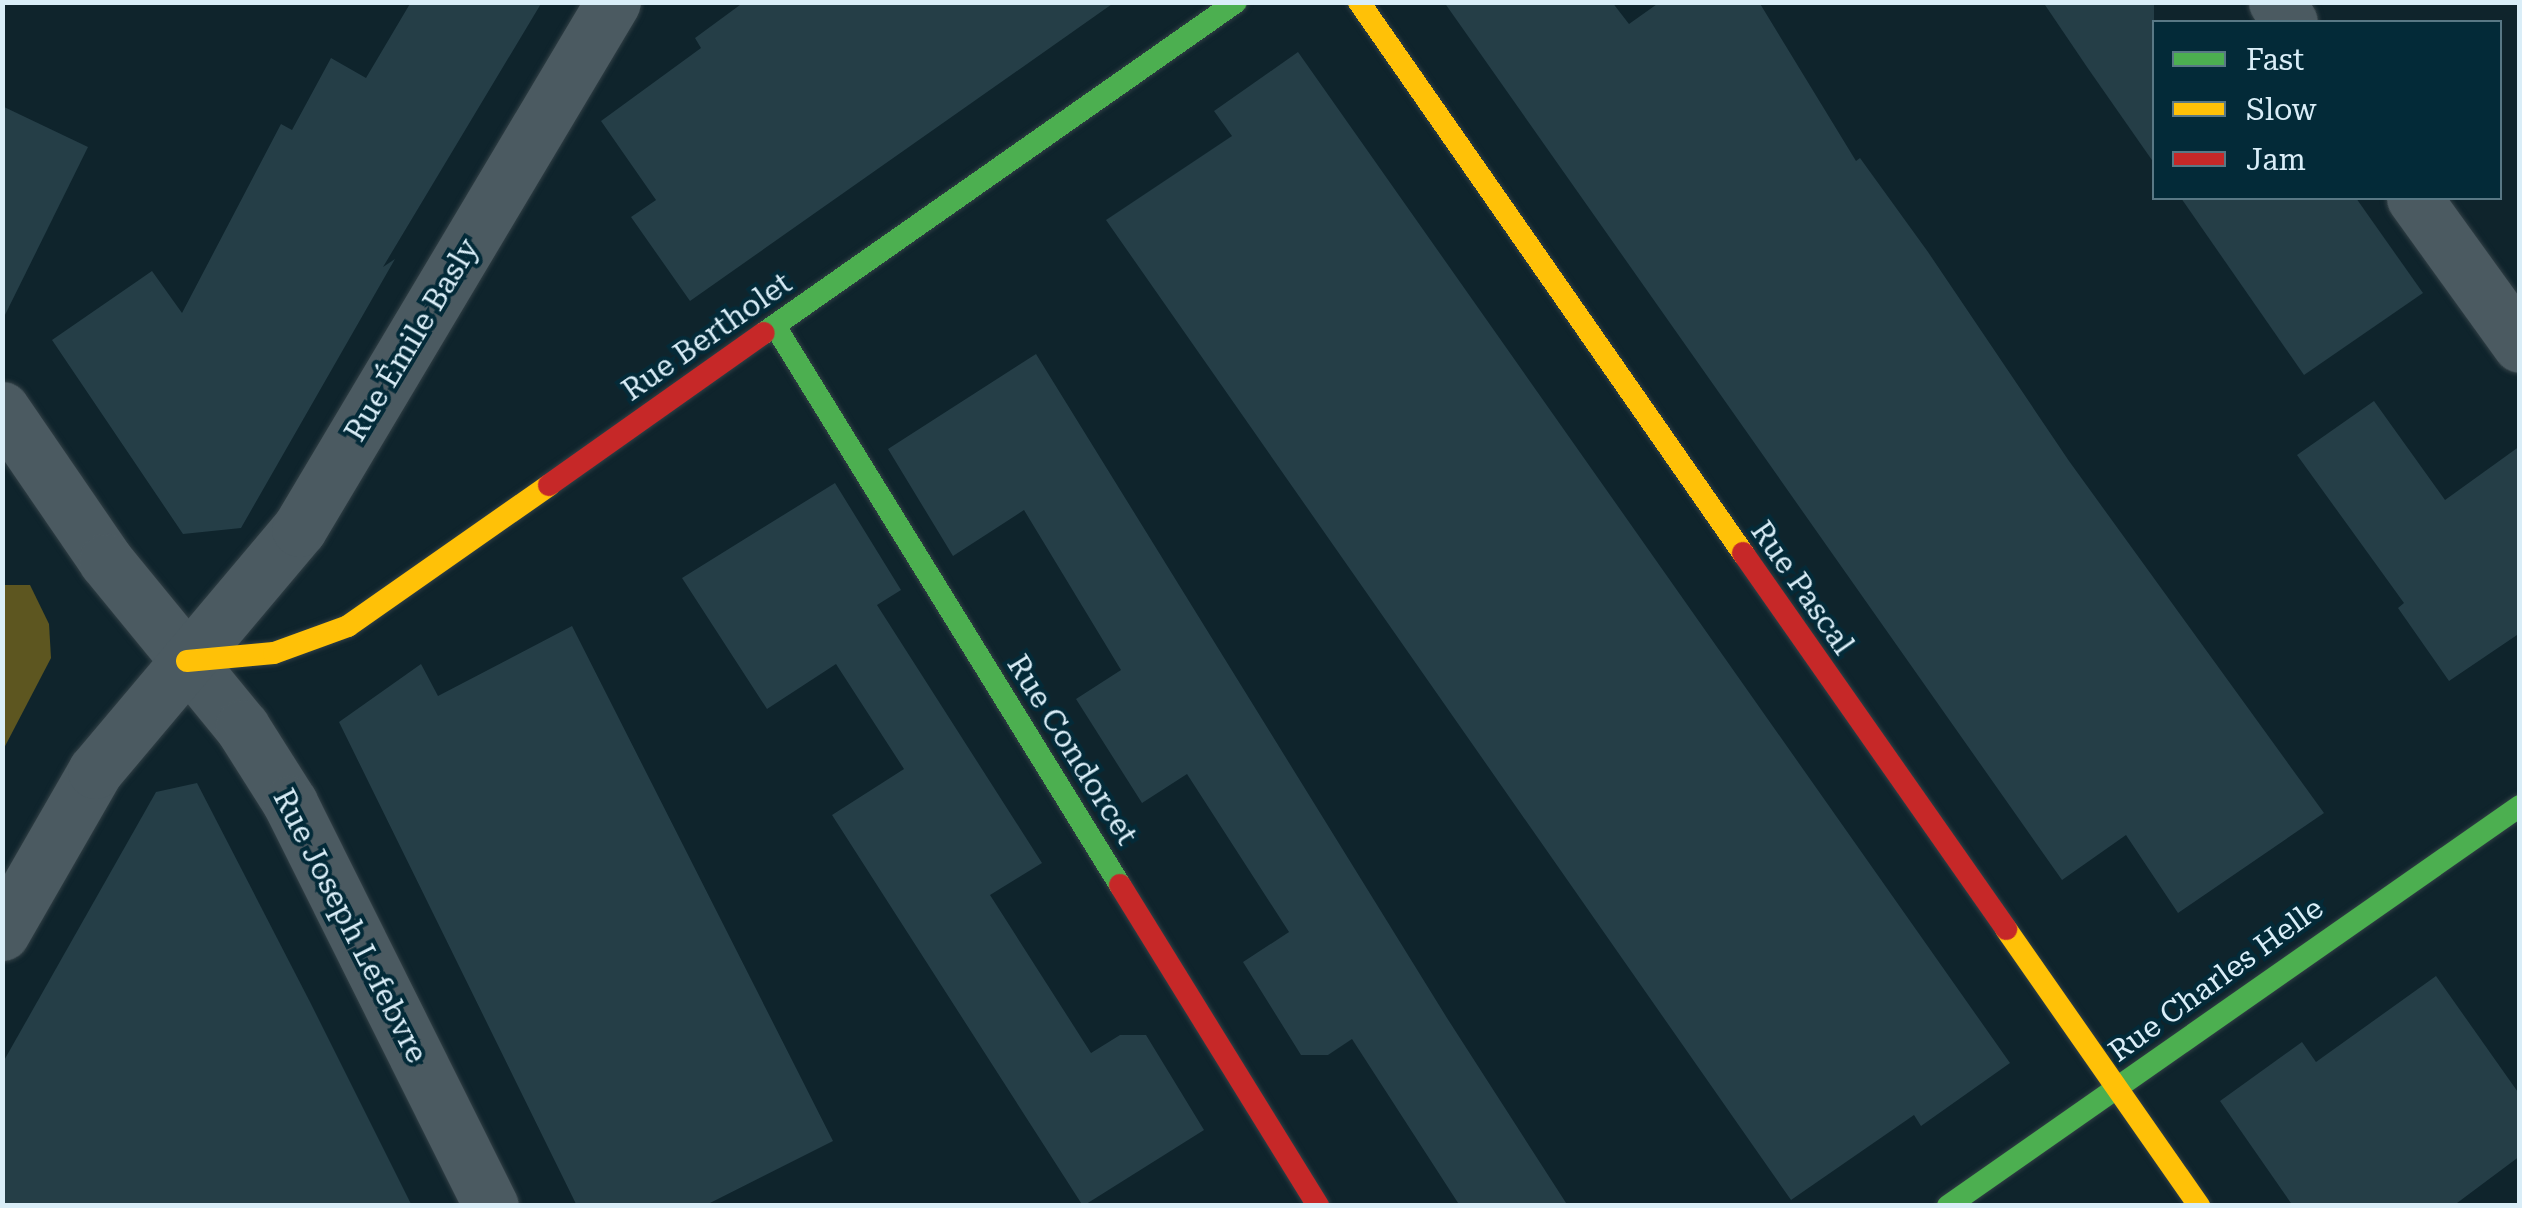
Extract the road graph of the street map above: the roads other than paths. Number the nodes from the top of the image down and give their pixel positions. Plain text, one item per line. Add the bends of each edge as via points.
1 (613, 2) edge
2 (1236, 2) edge
3 (1359, 2) edge
4 (2415, 200) edge
5 (775, 326) junction
6 (2520, 345) edge
7 (2, 409) edge
8 (187, 660) junction
9 (2520, 806) edge
10 (2, 933) edge
11 (2118, 1087) junction
12 (491, 1206) edge
13 (1318, 1206) edge
14 (1948, 1206) edge
15 (2199, 1206) edge

1 - 8 street, Rue Émile Basly via 299,528
2 - 5 street, Rue Bertholet
3 - 11 street, Rue Pascal
4 - 6 street
5 - 8 street, Rue Bertholet via 348,626 274,653
5 - 13 street, Rue Condorcet
7 - 8 street, Rue Joseph Lefebvre via 106,560
8 - 10 street, Rue Émile Basly via 95,771
8 - 12 street, Rue Joseph Lefebvre via 242,726 290,803
9 - 11 street, Rue Charles Helle via 2227,1004
11 - 14 street, Rue Charles Helle
11 - 15 street, Rue Pascal

